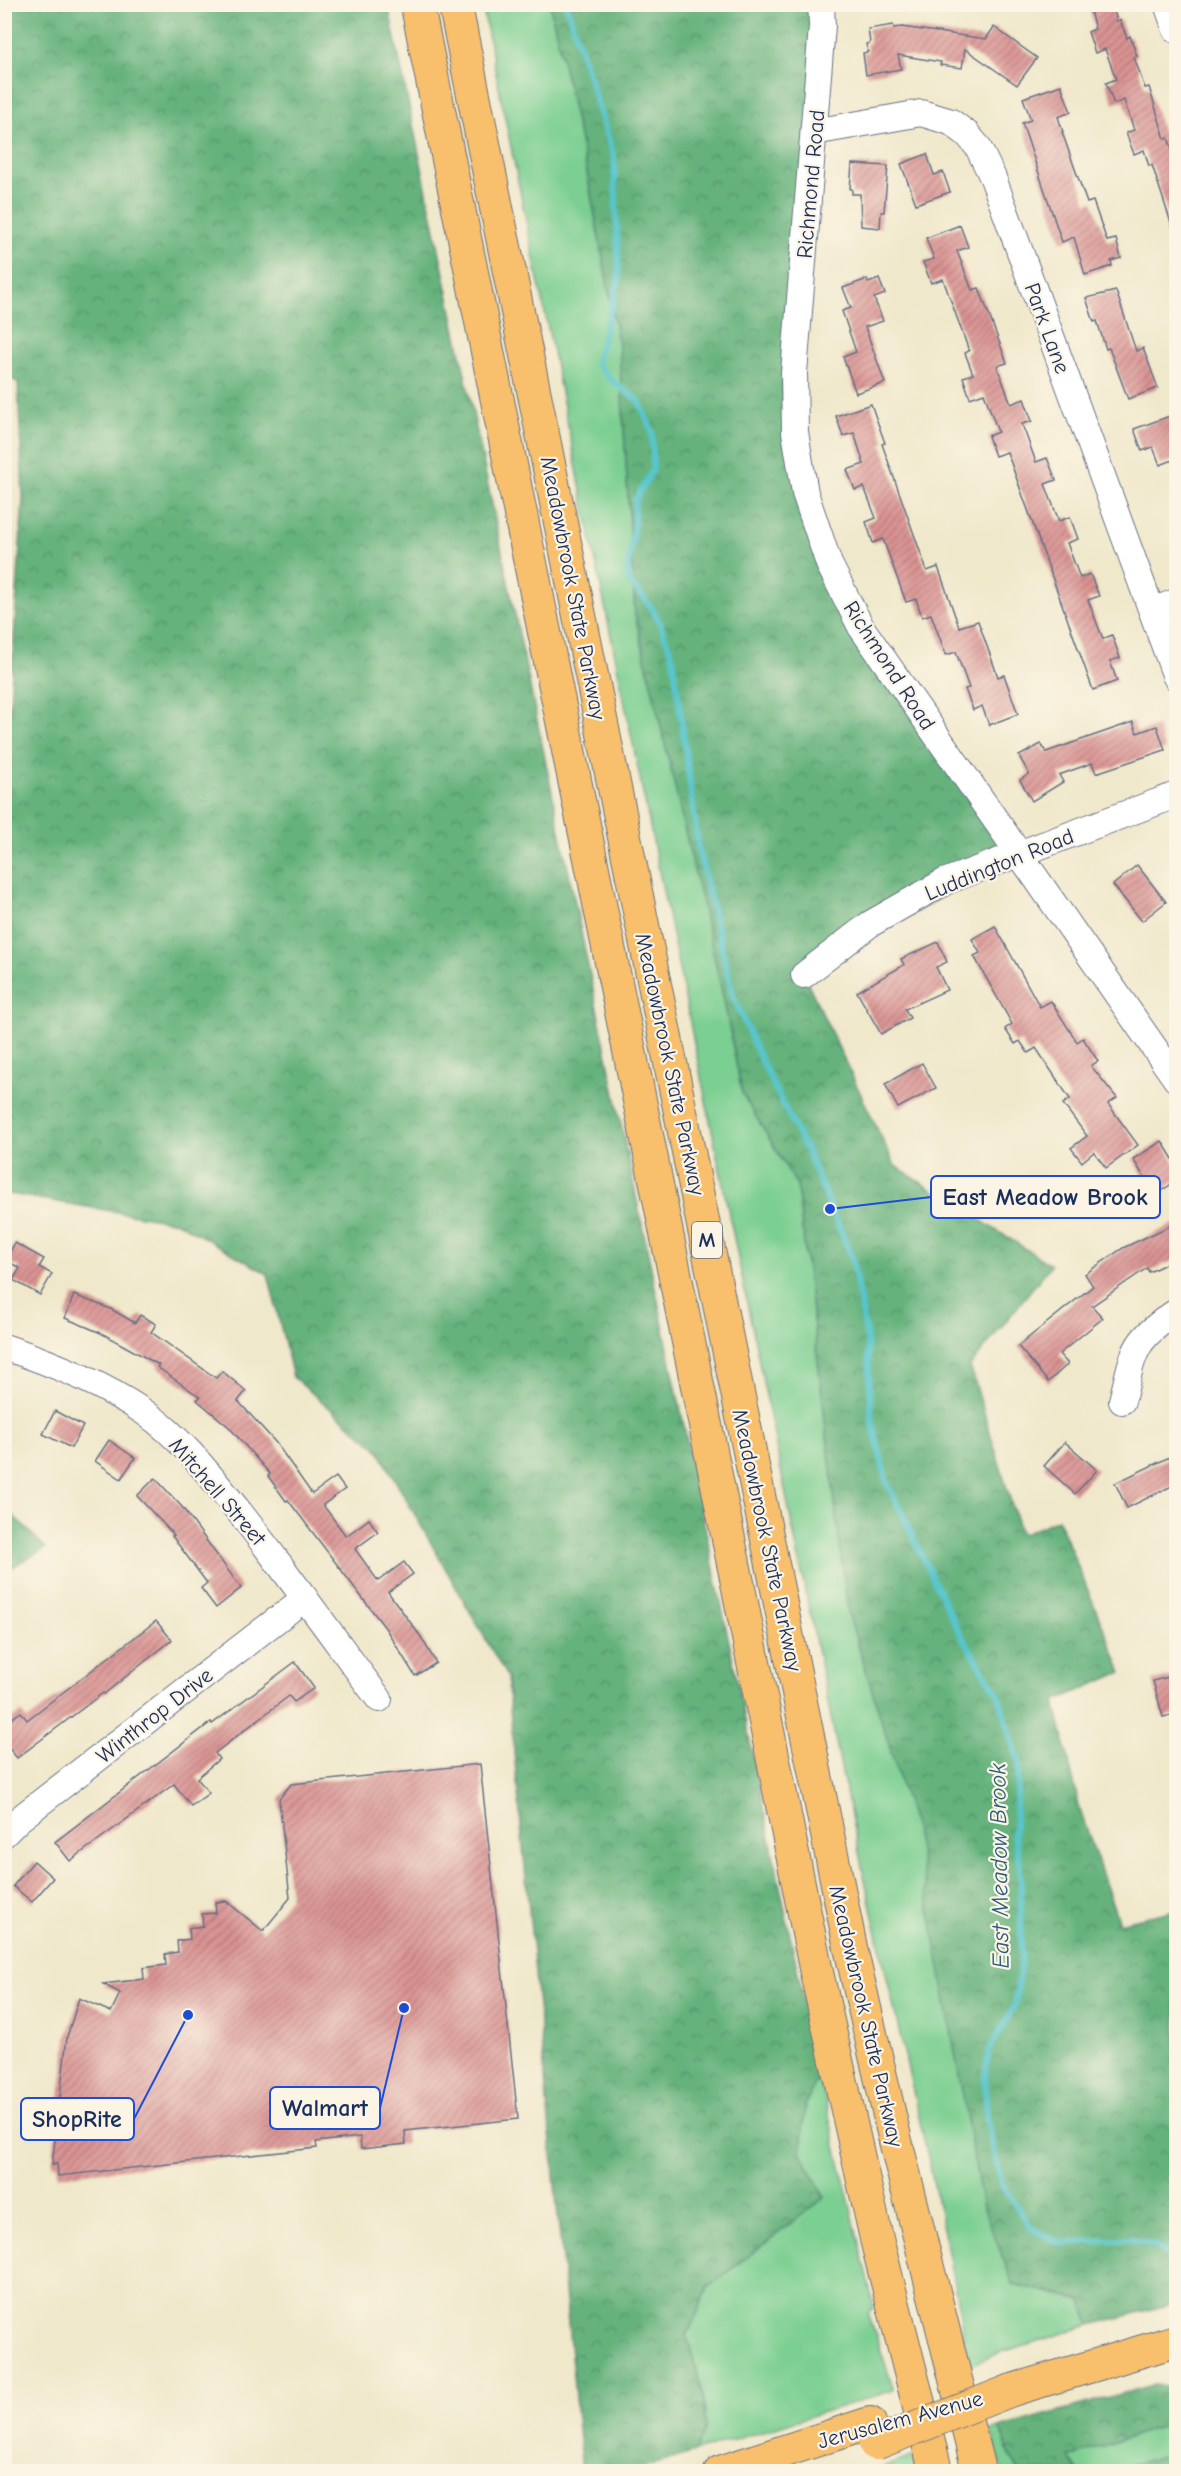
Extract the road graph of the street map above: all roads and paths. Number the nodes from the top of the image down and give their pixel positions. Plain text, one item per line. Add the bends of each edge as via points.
1 (417, 4) edge
2 (455, 4) edge
3 (821, 4) edge
4 (1167, 4) edge
5 (1176, 30) edge
6 (814, 132) junction
7 (1176, 602) edge
8 (1152, 611) junction
9 (1176, 677) edge
10 (1176, 795) edge
11 (1018, 854) junction
12 (804, 975) dead end
13 (1176, 1079) edge
14 (1176, 1312) edge
15 (4, 1347) edge
16 (1122, 1401) dead end
17 (304, 1598) junction
18 (379, 1699) dead end
19 (4, 1834) edge
20 (1176, 2341) edge
21 (873, 2433) junction
22 (720, 2472) edge
23 (785, 2472) edge
24 (936, 2472) edge
25 (979, 2472) edge

1 - 24 highway, Meadowbrook State Parkway / M via 816,1970 878,2245
2 - 25 highway, Meadowbrook State Parkway / M via 851,1950 894,2139
3 - 6 street, Richmond Road
4 - 5 street
6 - 8 street, Park Lane via 921,113 951,122 978,147 993,178
6 - 11 street, Richmond Road via 794,373 795,432 806,493 830,564 861,627
7 - 8 street
8 - 9 street, Park Lane
10 - 11 street, Luddington Road
11 - 12 street, Luddington Road via 935,887 870,924
11 - 13 street, Richmond Road
14 - 16 street via 1139,1342
15 - 17 street, Mitchell Street via 81,1376 145,1412 206,1470
17 - 18 street, Mitchell Street
17 - 19 street, Winthrop Drive
20 - 21 main road, Jerusalem Avenue, bridge
21 - 22 main road, Jerusalem Avenue
21 - 23 main road, Jerusalem Avenue

